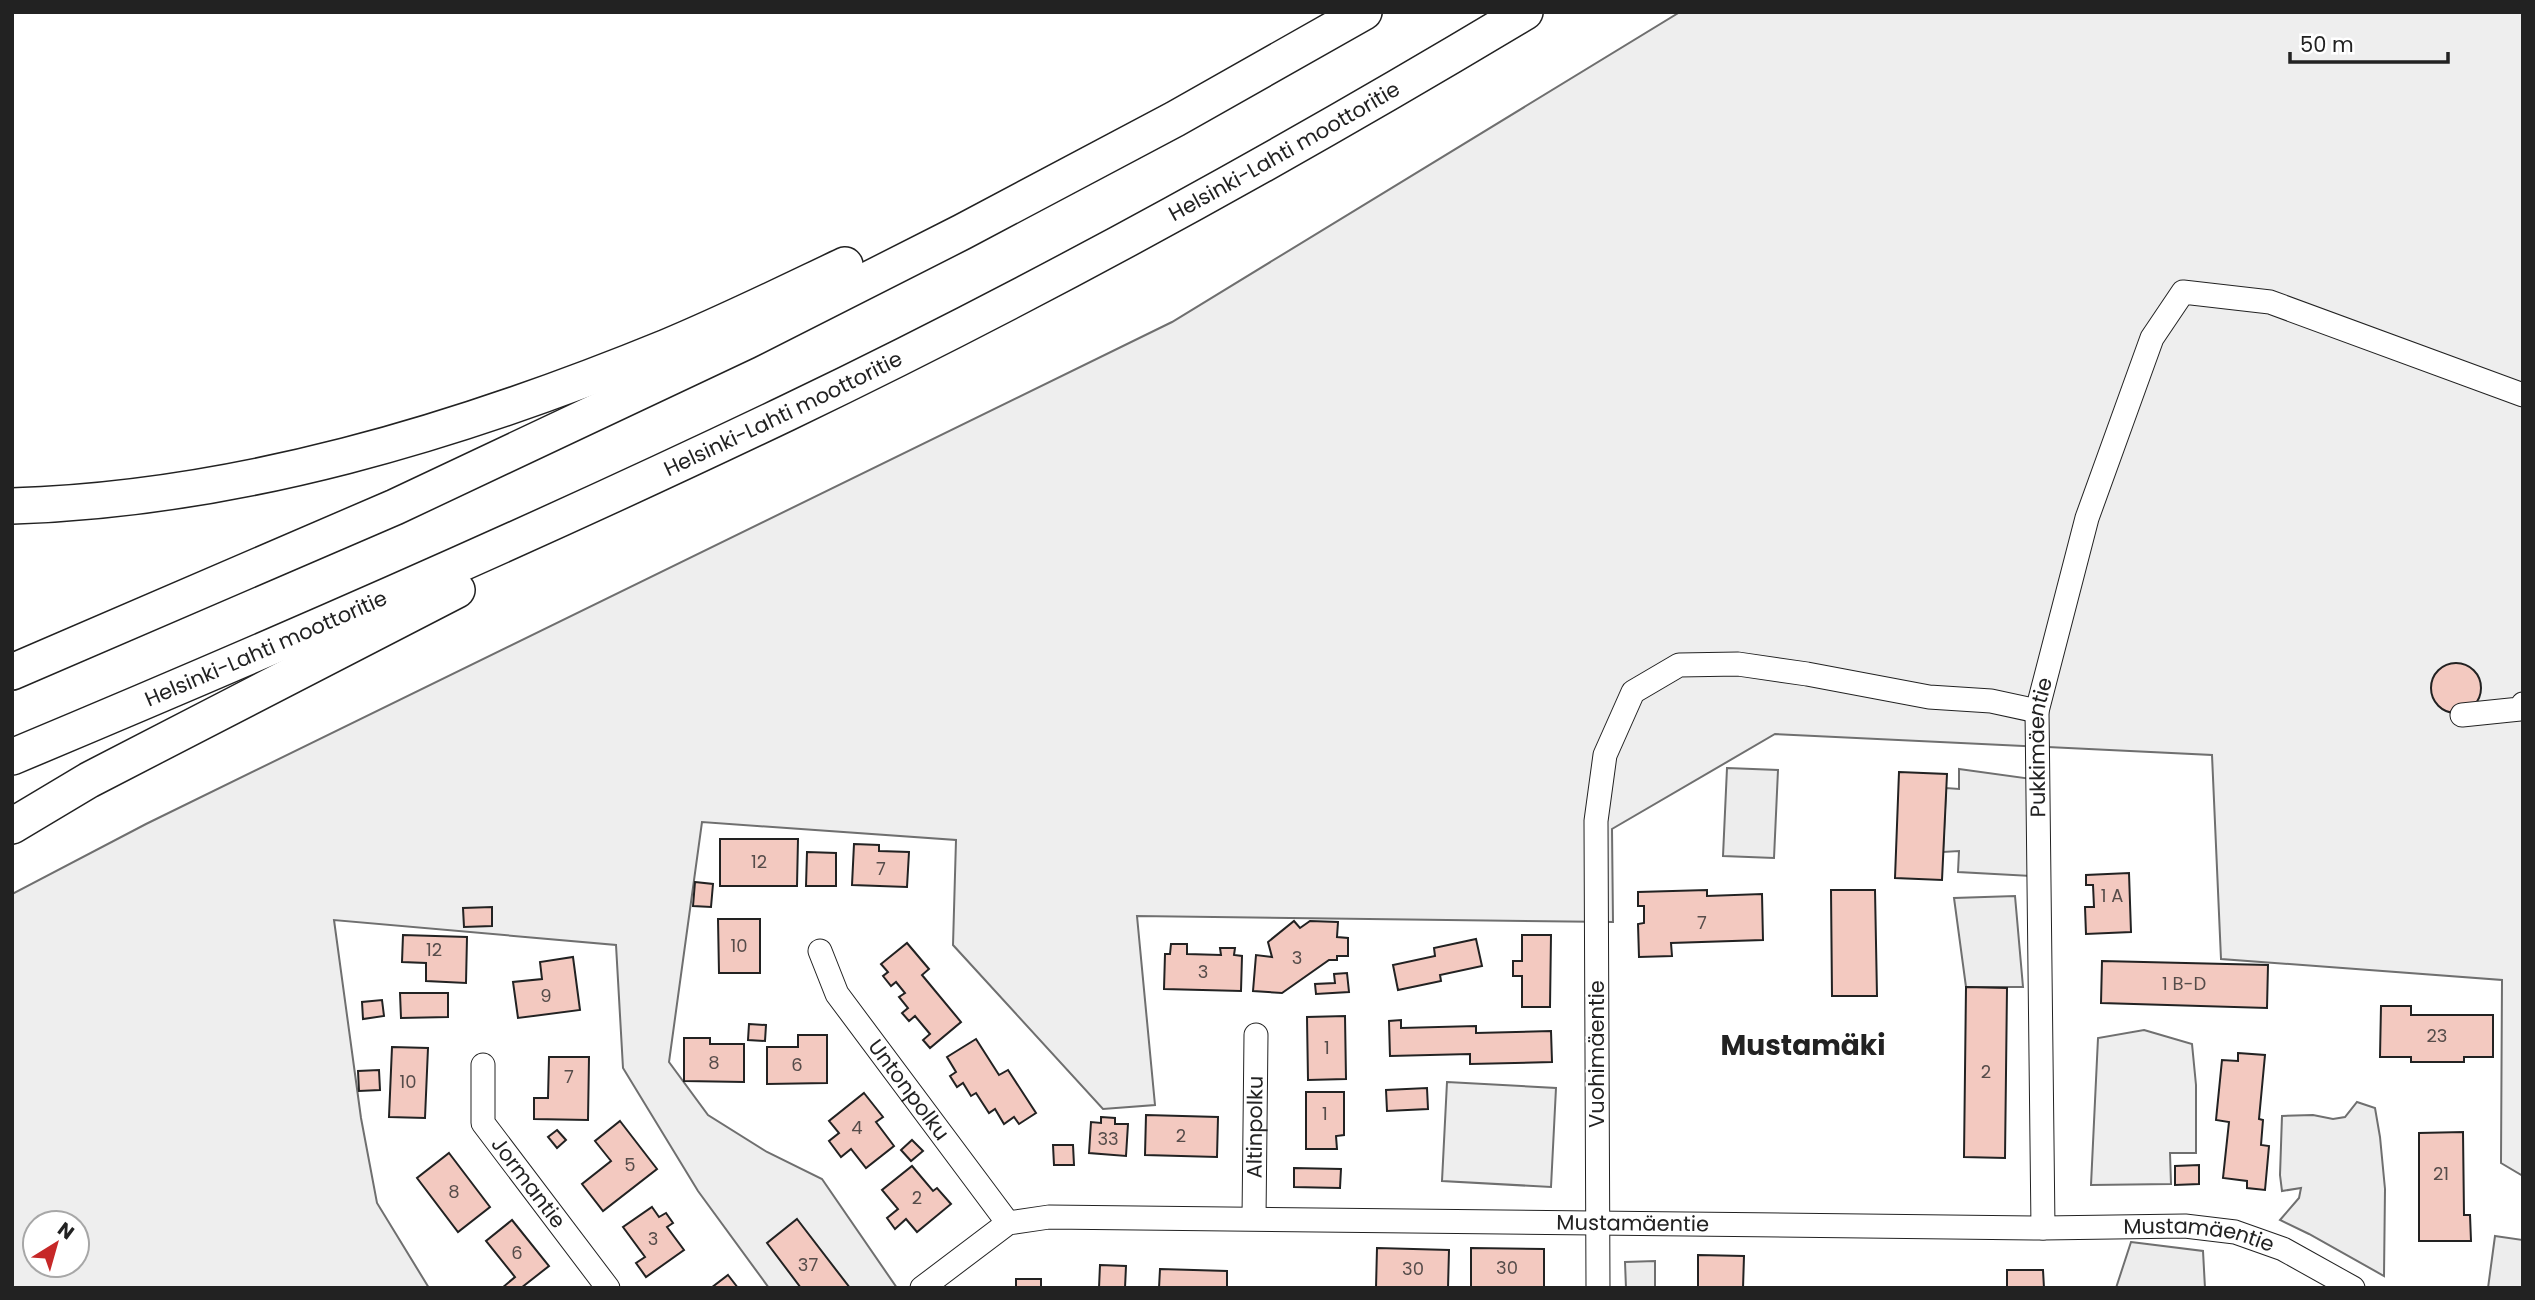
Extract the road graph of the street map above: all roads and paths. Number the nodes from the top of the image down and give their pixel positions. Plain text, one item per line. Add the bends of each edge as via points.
1 (1364, 12) edge
2 (1525, 12) edge
3 (962, 232) junction
4 (2523, 395) edge
5 (789, 412) junction
6 (12, 506) edge
7 (12, 673) edge
8 (2523, 704) edge
9 (2037, 711) junction
10 (2462, 715) dead end
11 (12, 757) edge
12 (12, 826) edge
13 (820, 951) dead end
14 (1256, 1035) dead end
15 (483, 1065) dead end
16 (1254, 1218) junction
17 (1598, 1221) junction
18 (1008, 1223) junction
19 (2043, 1228) junction
20 (929, 1286) edge
21 (608, 1288) edge
22 (1598, 1288) edge
23 (2353, 1288) edge

1 - 3 highway
2 - 5 highway, Helsinki-Lahti moottoritie via 1382,98 1115,245
3 - 6 highway via 879,250 669,346 443,429 317,463 194,488
3 - 7 highway via 747,341 395,507
4 - 9 street, Pukkimäentie via 2270,302 2183,292 2152,338 2087,518
5 - 11 highway, Helsinki-Lahti moottoritie via 464,564
5 - 12 highway via 485,577 113,768
8 - 10 street via 2520,709
9 - 17 street, Vuohimäentie via 1738,664 1679,665 1633,692 1605,755 1595,821
9 - 19 street, Pukkimäentie
13 - 18 street, Untonpolku via 837,994
14 - 16 street, Altinpolku
15 - 21 street, Jormantie via 483,1123
16 - 17 street, Mustamäentie
16 - 18 street, Mustamäentie via 1049,1216
17 - 19 street, Mustamäentie
17 - 22 street, Vuohimäentie
18 - 20 street, Mustamäentie
19 - 23 street, Mustamäentie via 2185,1226 2235,1232 2283,1249

